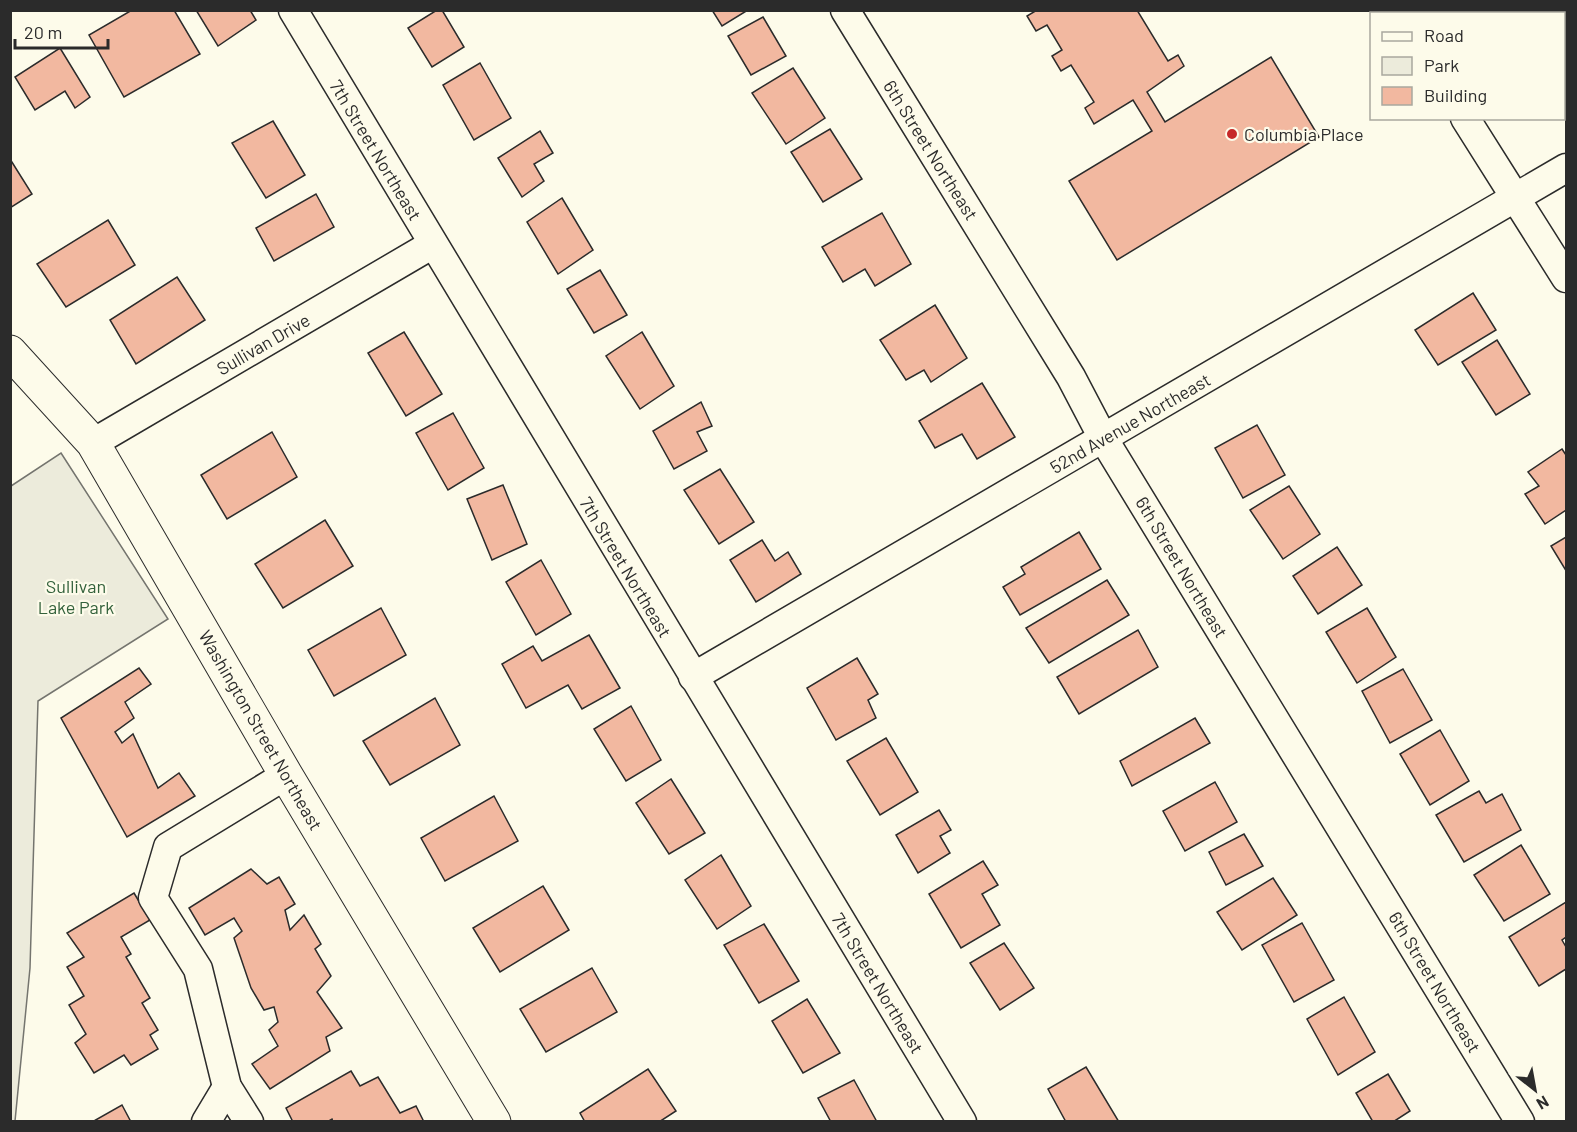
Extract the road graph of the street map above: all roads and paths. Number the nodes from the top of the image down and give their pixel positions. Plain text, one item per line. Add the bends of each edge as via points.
1 (293, 10) edge
2 (845, 10) edge
3 (1466, 120) edge
4 (1566, 168) edge
5 (1517, 197) junction
6 (433, 244) junction
7 (1566, 278) edge
8 (10, 352) edge
9 (1103, 438) junction
10 (93, 443) junction
11 (693, 677) junction
12 (286, 775) junction
13 (227, 1087) junction
14 (206, 1122) edge
15 (249, 1122) edge
16 (494, 1122) edge
17 (962, 1122) edge
18 (1520, 1122) edge

1 - 6 street, 7th Street Northeast
2 - 9 street, 6th Street Northeast via 1071,377
3 - 5 street
4 - 5 street, 52nd Avenue Northeast
5 - 7 street
5 - 9 street, 52nd Avenue Northeast
6 - 10 street, Sullivan Drive
6 - 11 street, 7th Street Northeast
8 - 10 street, Washington Street Northeast
9 - 11 street, 52nd Avenue Northeast
9 - 18 street, 6th Street Northeast
10 - 12 street, Washington Street Northeast
11 - 17 street, 7th Street Northeast
12 - 13 street via 168,847 153,898 198,969
12 - 16 street, Washington Street Northeast
13 - 14 street
13 - 15 street

